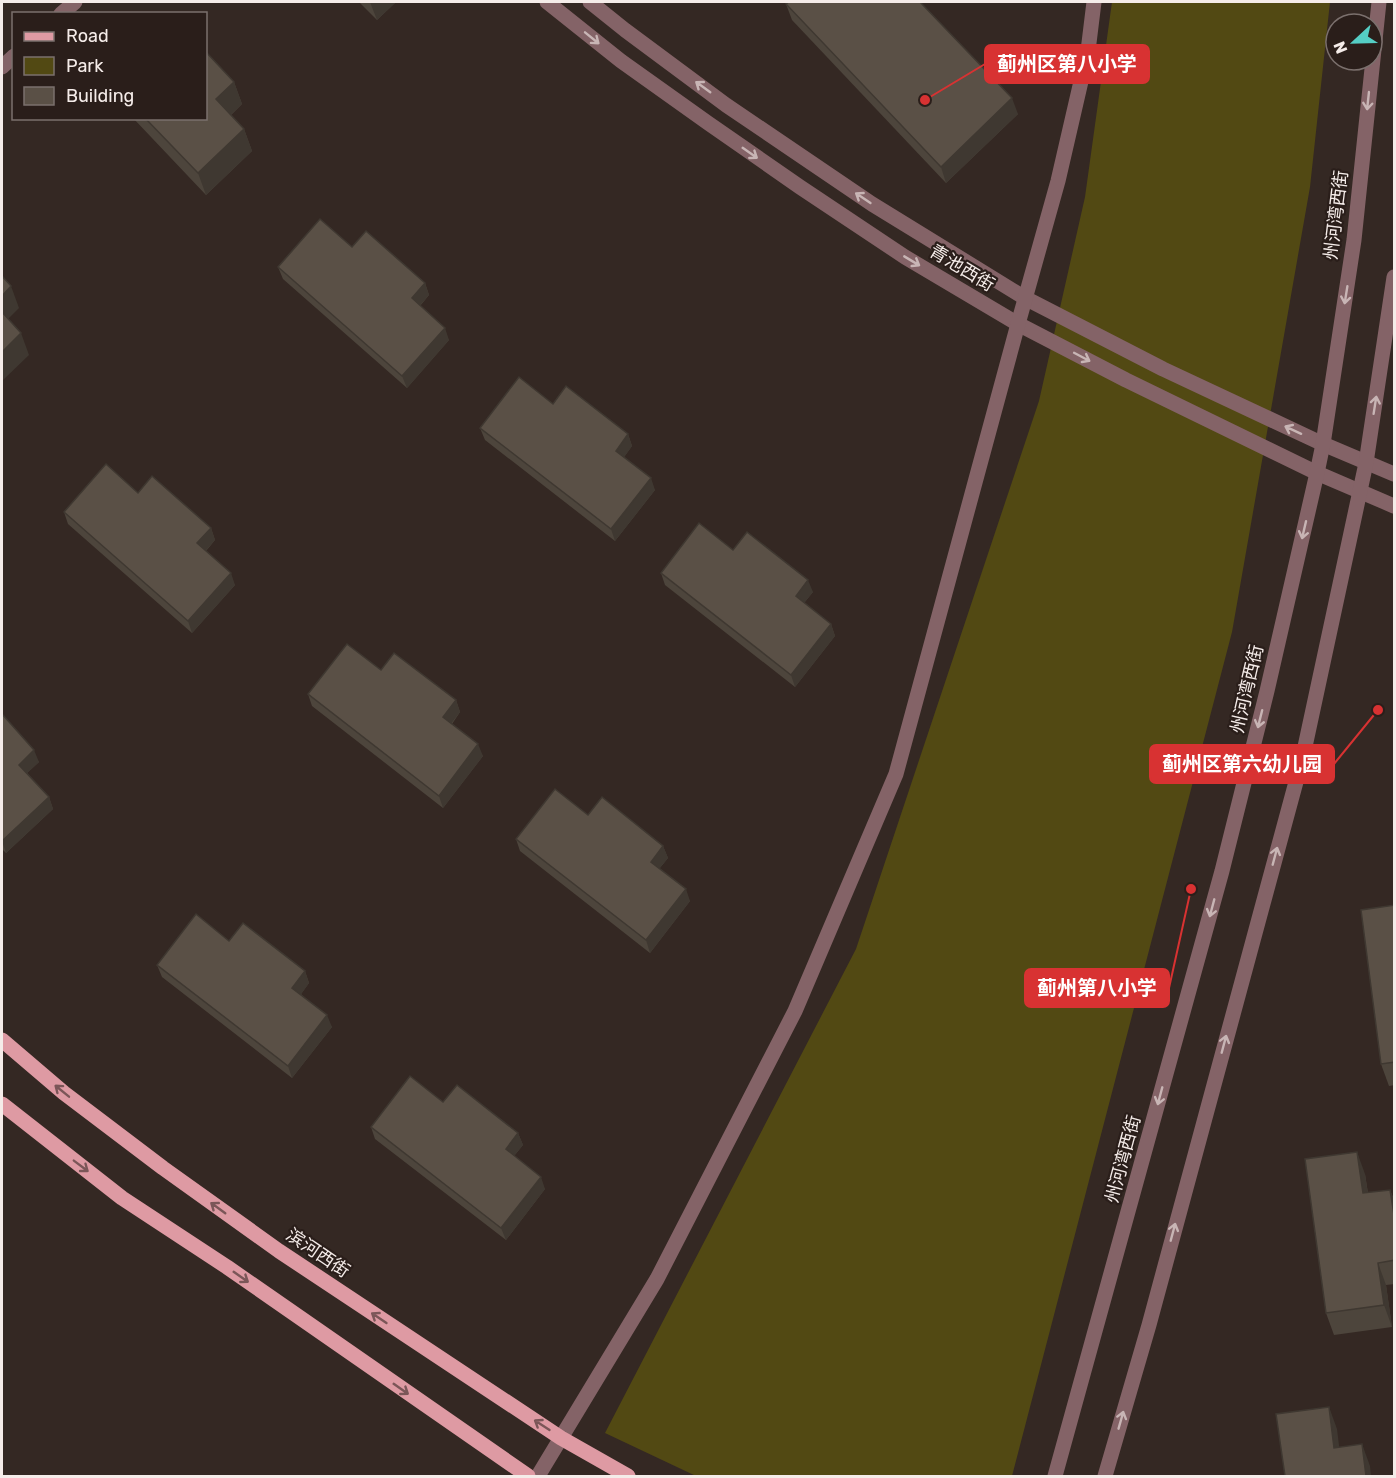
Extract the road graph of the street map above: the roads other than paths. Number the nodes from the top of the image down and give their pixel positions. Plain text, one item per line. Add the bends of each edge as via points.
1 (75, 2) edge
2 (547, 2) edge
3 (590, 2) edge
4 (1094, 2) edge
5 (1378, 2) edge
6 (63, 12) edge
7 (1395, 277) edge
8 (1025, 297) junction
9 (1018, 324) junction
10 (1323, 444) junction
11 (1366, 463) junction
12 (1317, 472) junction
13 (1395, 474) edge
14 (1360, 491) junction
15 (1395, 506) edge
16 (2, 1040) edge
17 (2, 1104) edge
18 (561, 1438) junction
19 (528, 1476) edge
20 (538, 1476) edge
21 (628, 1476) edge
22 (1055, 1476) edge
23 (1105, 1476) edge

1 - 6 street
2 -> 9 street, 青池西街 via 621,61 791,181 905,257
8 -> 3 street, 青池西街 via 872,204 726,105
4 - 8 street via 1088,51 1063,159
5 -> 10 street, 州河湾西街 via 1354,240
11 -> 7 street
8 - 9 street
10 -> 8 street, 青池西街 via 1163,369
9 -> 12 street, 青池西街
9 - 18 street via 896,774 795,1011 657,1279
10 - 11 street, 青池西街
10 - 12 street, 州河湾西街
11 - 13 street, 青池西街
11 - 14 street
12 - 14 street, 青池西街
12 -> 22 street, 州河湾西街 via 1222,871
14 - 15 street, 青池西街
23 -> 14 street via 1303,756
18 -> 16 main road, 滨河西街 via 279,1251 64,1094
17 -> 19 main road via 122,1198
18 - 20 street
18 - 21 main road, 滨河西街

